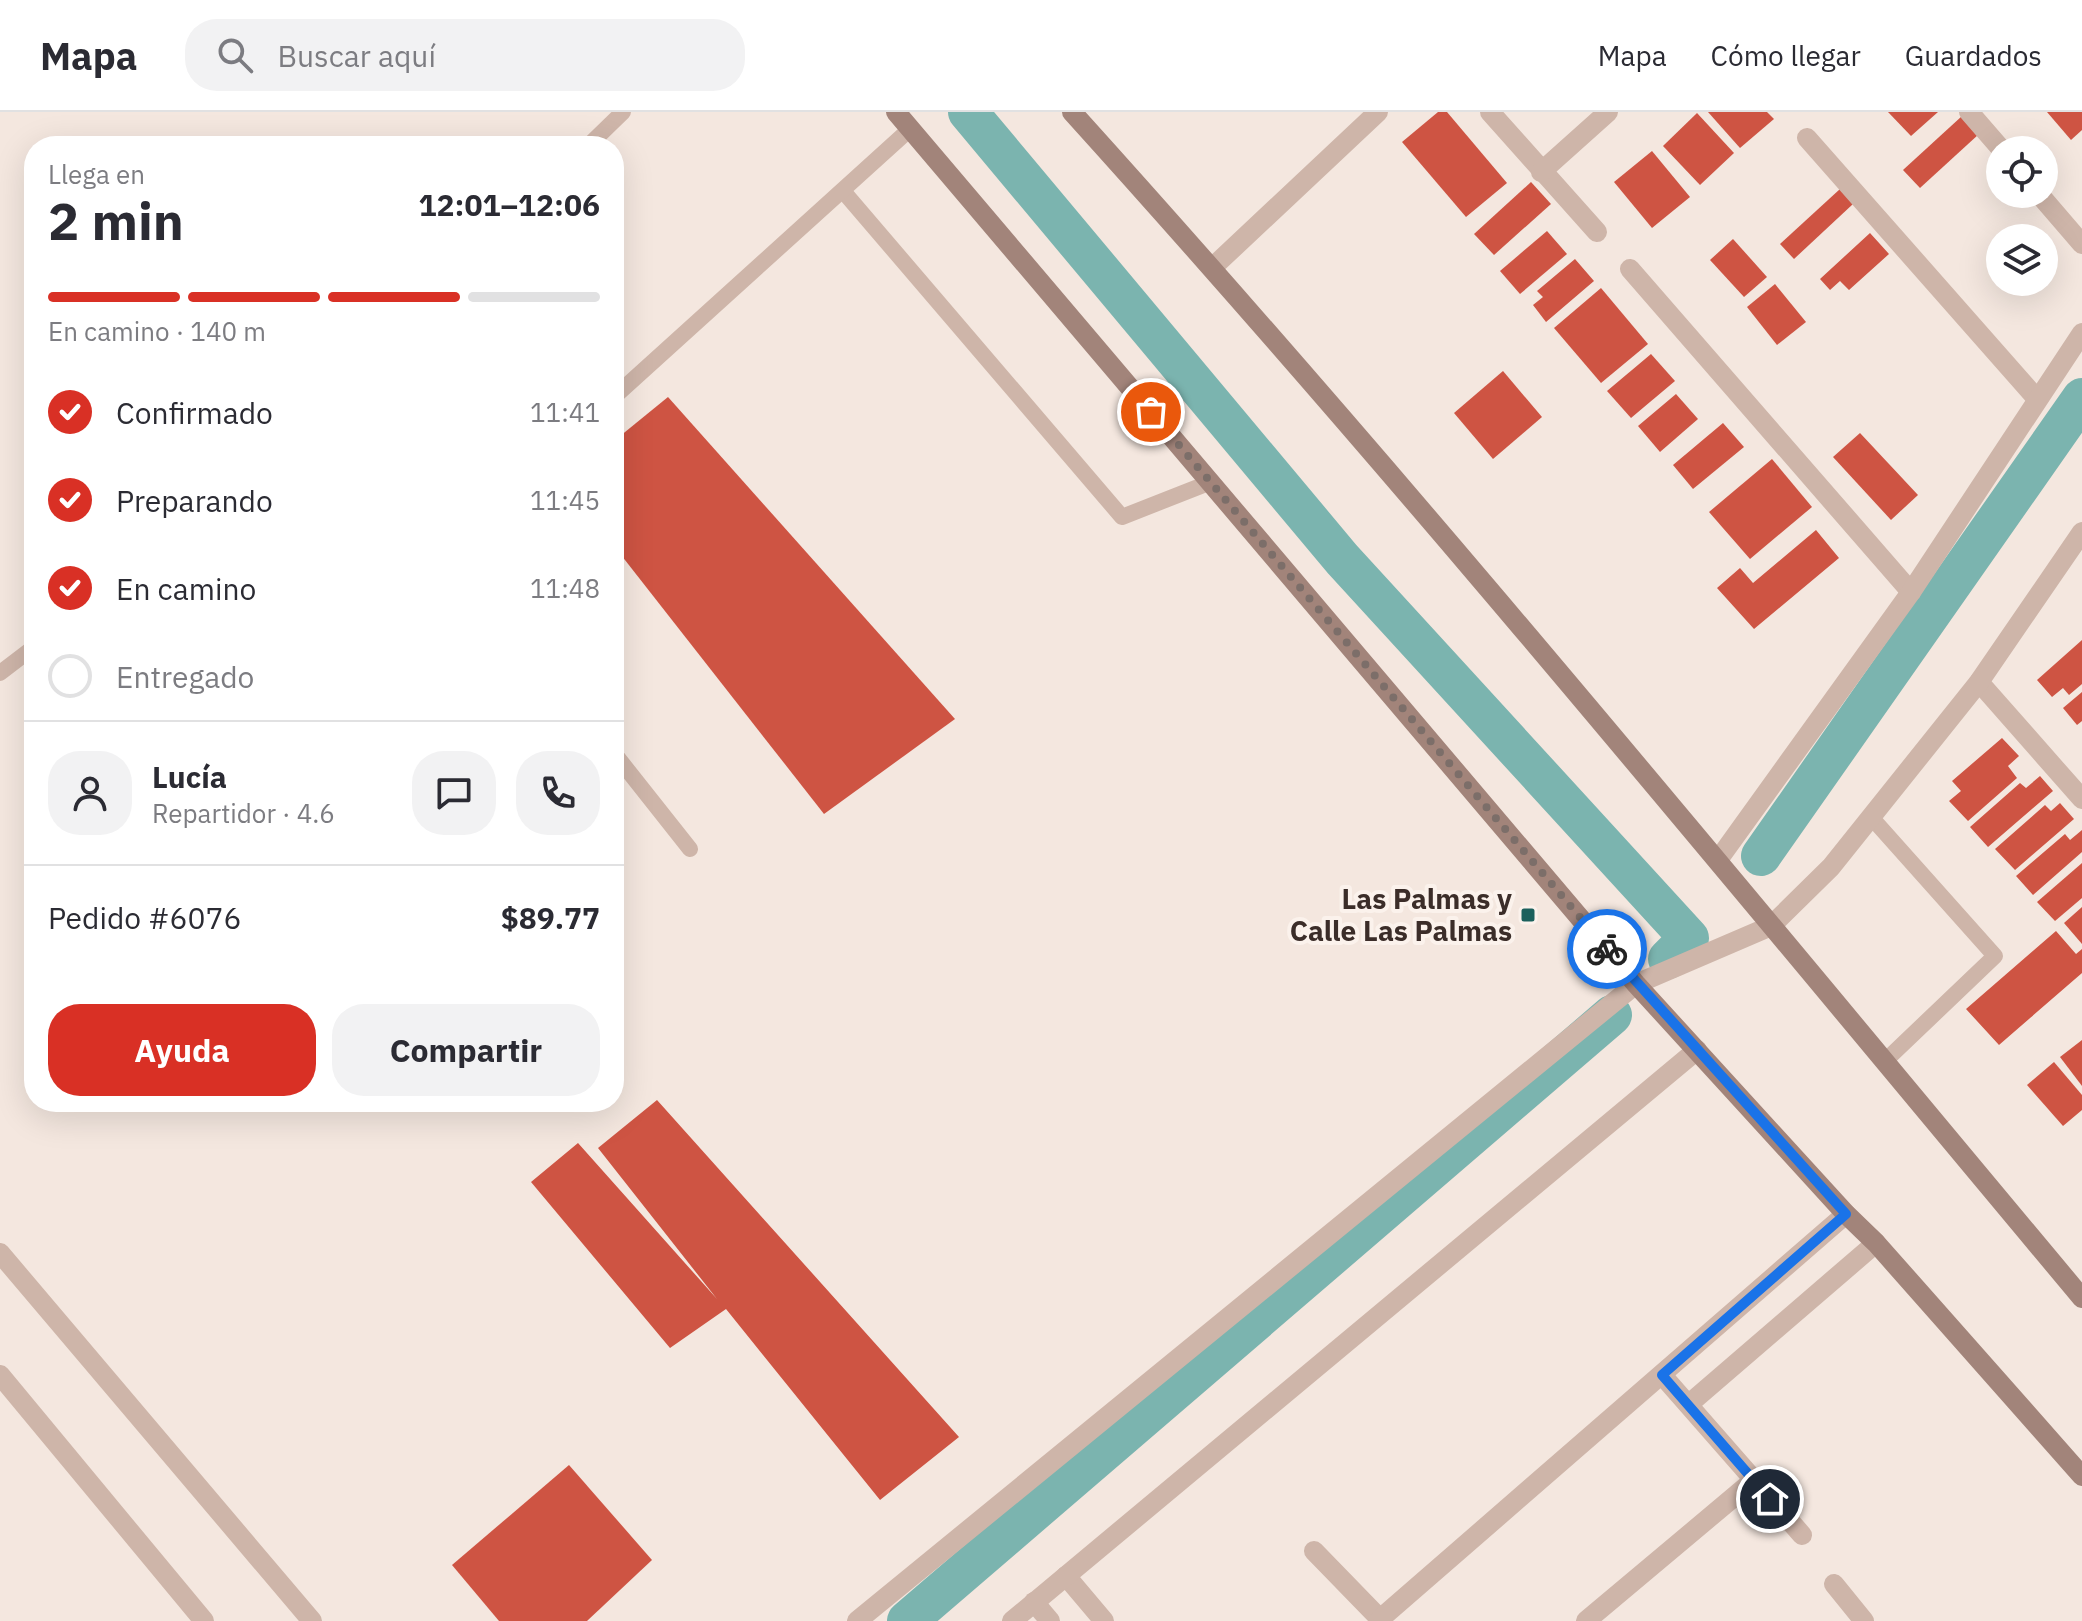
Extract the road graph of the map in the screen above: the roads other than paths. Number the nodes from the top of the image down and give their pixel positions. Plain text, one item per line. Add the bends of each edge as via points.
1 (623, 112) edge
2 (896, 112) edge
3 (1072, 112) edge
4 (1378, 112) edge
5 (1490, 112) edge
6 (1608, 112) edge
7 (1969, 112) edge
8 (910, 129) junction
9 (598, 136) edge
10 (1990, 136) edge
11 (1807, 138) dead end
12 (1541, 172) junction
13 (843, 191) junction
14 (2051, 208) edge
15 (1597, 232) dead end
16 (2082, 244) edge
17 (1213, 267) junction
18 (1630, 269) dead end
19 (2082, 333) edge
20 (624, 388) edge
21 (2037, 399) junction
22 (1211, 482) junction
23 (2082, 532) edge
24 (1911, 592) junction
25 (24, 655) edge
26 (0, 673) edge
27 (1979, 682) junction
28 (624, 766) edge
29 (2082, 799) edge
30 (1871, 817) junction
31 (690, 849) dead end
32 (1718, 860) junction
33 (1771, 926) junction
34 (1636, 984) junction
35 (1697, 1050) junction
36 (1884, 1062) junction
37 (1846, 1214) junction
38 (1876, 1243) junction
39 (0, 1253) edge
40 (2082, 1298) edge
41 (0, 1375) edge
42 (1662, 1375) junction
43 (1689, 1404) junction
44 (2082, 1476) edge
45 (1754, 1480) junction
46 (1802, 1535) dead end
47 (1314, 1551) dead end
48 (1066, 1576) junction
49 (1834, 1584) dead end
50 (1034, 1602) junction
51 (1381, 1620) edge
52 (204, 1621) edge
53 (312, 1621) edge
54 (857, 1621) edge
55 (1012, 1621) edge
56 (1050, 1621) edge
57 (1104, 1621) edge
58 (1586, 1621) edge
59 (1864, 1621) edge

1 - 9 lane
2 - 8 street
3 - 17 street
4 - 17 street
5 - 12 street
6 - 12 street
7 - 10 street
8 - 13 lane
8 - 22 street
11 - 21 street
12 - 15 street
13 - 20 lane
13 - 22 lane via 1122,517
14 - 16 street
17 - 32 street
18 - 24 street
19 - 21 street
21 - 24 street
22 - 34 street
23 - 27 street
24 - 32 street
25 - 26 lane
27 - 29 street
27 - 30 street
28 - 31 lane
30 - 33 street via 1831,867
30 - 36 lane via 1995,956
32 - 33 street
33 - 34 street
33 - 36 street
34 - 35 street
34 - 54 street
35 - 37 street
35 - 48 street
36 - 40 street
37 - 38 street
37 - 42 street
38 - 43 street
38 - 44 street
39 - 53 street
41 - 52 street
42 - 43 street
42 - 51 street
43 - 45 street
45 - 46 street
45 - 58 street
47 - 51 street
48 - 50 street
48 - 57 street
49 - 59 street
50 - 55 street
50 - 56 street

